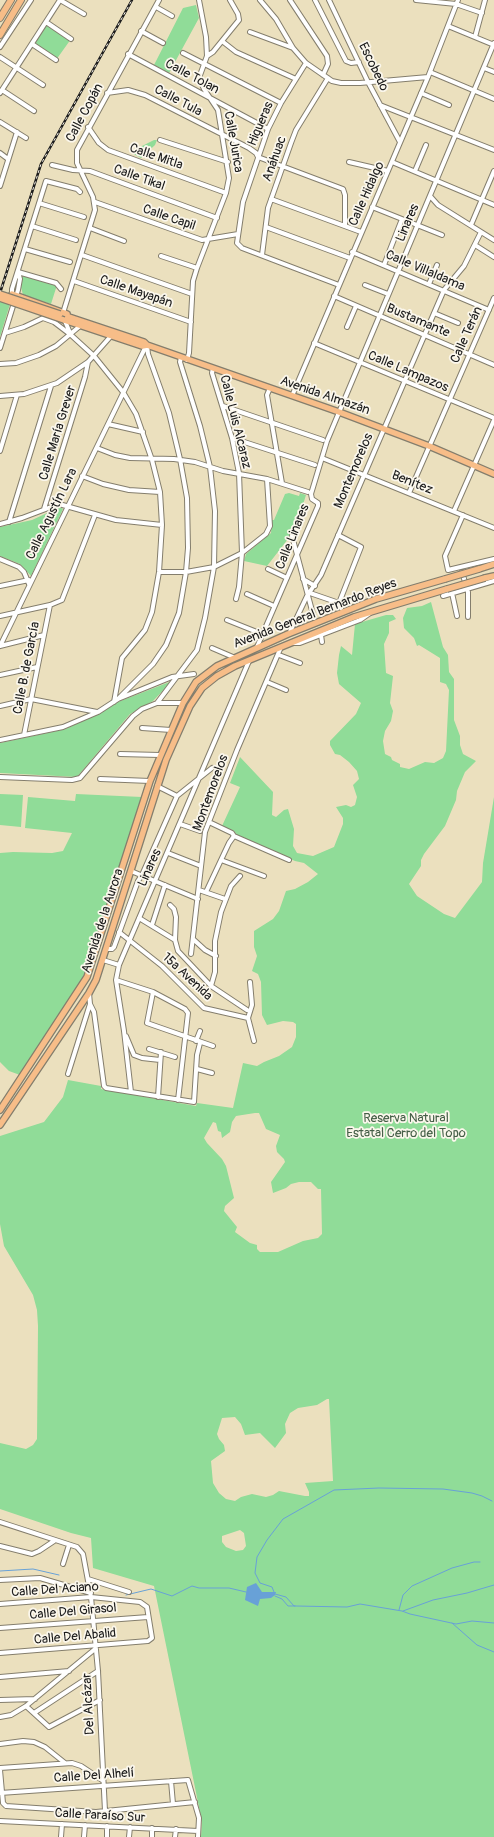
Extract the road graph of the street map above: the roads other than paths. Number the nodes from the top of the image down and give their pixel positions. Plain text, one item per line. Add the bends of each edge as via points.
1 (10, 0) edge
2 (21, 0) edge
3 (31, 0) edge
4 (60, 0) edge
5 (159, 0) edge
6 (199, 0) edge
7 (230, 0) edge
8 (260, 0) edge
9 (290, 0) edge
10 (315, 0) edge
11 (329, 0) edge
12 (416, 0) edge
13 (485, 0) edge
14 (457, 2) edge
15 (156, 7) junction
16 (482, 13) junction
17 (84, 14) dead end
18 (172, 16) dead end
19 (0, 18) edge
20 (46, 22) junction
21 (448, 26) junction
22 (141, 31) junction
23 (250, 32) dead end
24 (0, 35) edge
25 (475, 38) junction
26 (72, 39) dead end
27 (222, 41) junction
28 (163, 43) dead end
29 (32, 44) junction
30 (494, 44) edge
31 (0, 47) edge
32 (293, 48) junction
33 (128, 54) junction
34 (183, 54) dead end
35 (207, 56) junction
36 (0, 57) edge
37 (56, 60) dead end
38 (359, 62) junction
39 (306, 63) junction
40 (204, 64) junction
41 (16, 67) junction
42 (484, 68) junction
43 (430, 72) junction
44 (494, 72) edge
45 (323, 75) junction
46 (428, 77) junction
47 (328, 78) junction
48 (296, 79) junction
49 (368, 82) junction
50 (43, 85) dead end
51 (475, 91) junction
52 (1, 92) edge
53 (107, 93) junction
54 (420, 93) junction
55 (209, 97) junction
56 (494, 99) edge
57 (281, 102) junction
58 (380, 105) junction
59 (449, 106) dead end
60 (34, 111) dead end
61 (410, 117) junction
62 (0, 122) edge
63 (88, 127) junction
64 (268, 129) junction
65 (17, 132) junction
66 (456, 135) junction
67 (223, 136) junction
68 (26, 138) dead end
69 (160, 140) dead end
70 (400, 142) junction
71 (426, 145) dead end
72 (494, 150) edge
73 (0, 153) edge
74 (258, 157) junction
75 (8, 159) junction
76 (228, 162) junction
77 (349, 162) dead end
78 (392, 162) junction
79 (52, 165) dead end
80 (283, 166) junction
81 (80, 170) junction
82 (388, 171) junction
83 (414, 171) junction
84 (494, 171) edge
85 (437, 181) junction
86 (0, 184) edge
87 (80, 192) dead end
88 (226, 193) junction
89 (430, 196) junction
90 (271, 199) junction
91 (482, 200) junction
92 (95, 202) junction
93 (39, 203) junction
94 (494, 205) edge
95 (372, 207) junction
96 (84, 217) dead end
97 (217, 218) junction
98 (402, 219) junction
99 (418, 225) junction
100 (472, 225) junction
101 (32, 226) junction
102 (346, 226) junction
103 (266, 227) junction
104 (90, 228) junction
105 (361, 232) junction
106 (481, 232) junction
107 (238, 234) junction
108 (442, 235) dead end
109 (76, 240) dead end
110 (208, 240) junction
111 (494, 240) edge
112 (124, 241) dead end
113 (475, 245) junction
114 (25, 249) junction
115 (352, 252) junction
116 (82, 255) junction
117 (262, 255) junction
118 (161, 256) dead end
119 (494, 257) edge
120 (350, 258) junction
121 (70, 262) dead end
122 (384, 265) junction
123 (437, 265) dead end
124 (197, 268) junction
125 (398, 271) junction
126 (18, 272) junction
127 (74, 281) junction
128 (339, 284) junction
129 (365, 284) dead end
130 (429, 284) junction
131 (61, 288) dead end
132 (444, 290) junction
133 (0, 294) edge
134 (14, 294) junction
135 (192, 294) junction
136 (388, 294) junction
137 (334, 296) junction
138 (0, 298) edge
139 (494, 298) edge
140 (356, 306) junction
141 (489, 310) junction
142 (434, 313) junction
143 (378, 315) junction
144 (63, 316) junction
145 (191, 322) junction
146 (458, 324) dead end
147 (80, 326) junction
148 (347, 327) dead end
149 (5, 333) junction
150 (71, 335) junction
151 (424, 335) junction
152 (111, 336) junction
153 (314, 343) junction
154 (146, 346) junction
155 (0, 348) edge
156 (470, 354) junction
157 (94, 356) junction
158 (181, 357) junction
159 (187, 360) junction
160 (88, 362) junction
161 (360, 362) junction
162 (0, 364) edge
163 (494, 365) edge
164 (213, 368) junction
165 (405, 380) junction
166 (51, 386) junction
167 (270, 388) junction
168 (123, 392) junction
169 (16, 395) junction
170 (0, 396) edge
171 (292, 396) junction
172 (449, 400) junction
173 (223, 406) junction
174 (339, 412) junction
175 (494, 419) edge
176 (273, 423) junction
177 (108, 424) junction
178 (383, 428) junction
179 (143, 432) junction
180 (232, 438) junction
181 (322, 440) dead end
182 (429, 446) junction
183 (96, 448) junction
184 (0, 450) edge
185 (278, 453) junction
186 (322, 458) junction
187 (180, 459) junction
188 (152, 460) junction
189 (474, 465) junction
190 (315, 466) dead end
191 (210, 467) junction
192 (238, 473) junction
193 (494, 474) edge
194 (364, 475) junction
195 (82, 476) junction
196 (267, 479) junction
197 (282, 484) junction
198 (160, 492) junction
199 (308, 492) dead end
200 (409, 493) junction
201 (68, 505) junction
202 (44, 509) junction
203 (454, 511) junction
204 (95, 515) junction
205 (464, 515) junction
206 (9, 522) junction
207 (0, 524) edge
208 (162, 524) junction
209 (494, 528) edge
210 (338, 535) junction
211 (292, 536) dead end
212 (242, 553) junction
213 (297, 555) junction
214 (0, 559) edge
215 (494, 559) edge
216 (494, 564) edge
217 (214, 567) junction
218 (460, 567) junction
219 (268, 569) dead end
220 (159, 572) junction
221 (186, 572) junction
222 (494, 576) edge
223 (286, 578) junction
224 (303, 579) junction
225 (494, 581) edge
226 (30, 582) junction
227 (0, 586) edge
228 (315, 586) junction
229 (417, 587) junction
230 (468, 589) junction
231 (452, 593) junction
232 (247, 594) dead end
233 (309, 595) junction
234 (420, 596) junction
235 (444, 596) dead end
236 (236, 599) dead end
237 (339, 603) junction
238 (50, 605) junction
239 (274, 606) junction
240 (341, 608) dead end
241 (16, 612) junction
242 (370, 613) junction
243 (0, 616) edge
244 (457, 616) dead end
245 (468, 617) dead end
246 (314, 618) dead end
247 (227, 620) dead end
248 (262, 634) junction
249 (288, 634) junction
250 (44, 635) junction
251 (321, 635) junction
252 (292, 642) junction
253 (322, 642) dead end
254 (0, 646) edge
255 (257, 647) junction
256 (281, 647) junction
257 (212, 648) dead end
258 (279, 655) junction
259 (233, 658) junction
260 (249, 661) junction
261 (300, 663) dead end
262 (37, 667) junction
263 (194, 674) dead end
264 (0, 675) edge
265 (178, 675) junction
266 (136, 681) junction
267 (267, 682) junction
268 (141, 690) junction
269 (286, 690) dead end
270 (31, 699) junction
271 (118, 699) junction
272 (114, 702) junction
273 (157, 703) junction
274 (183, 703) junction
275 (0, 706) edge
276 (190, 706) joint
277 (98, 712) junction
278 (142, 728) dead end
279 (171, 730) junction
280 (24, 735) junction
281 (0, 740) edge
282 (120, 754) dead end
283 (160, 755) junction
284 (212, 768) dead end
285 (200, 776) junction
286 (0, 777) edge
287 (100, 779) dead end
288 (150, 781) junction
289 (157, 786) junction
290 (177, 796) junction
291 (209, 822) junction
292 (180, 824) junction
293 (200, 831) dead end
294 (234, 836) junction
295 (168, 853) junction
296 (221, 860) junction
297 (289, 860) dead end
298 (201, 866) junction
299 (131, 871) junction
300 (142, 875) junction
301 (240, 876) dead end
302 (264, 876) dead end
303 (155, 881) junction
304 (165, 885) junction
305 (199, 890) junction
306 (206, 892) junction
307 (198, 899) junction
308 (225, 899) junction
309 (170, 905) dead end
310 (109, 912) junction
311 (117, 918) junction
312 (139, 918) junction
313 (152, 924) junction
314 (103, 931) junction
315 (120, 932) junction
316 (111, 934) junction
317 (193, 939) junction
318 (130, 940) junction
319 (175, 940) junction
320 (107, 949) junction
321 (191, 954) dead end
322 (216, 956) junction
323 (103, 960) junction
324 (119, 965) junction
325 (116, 980) junction
326 (250, 982) dead end
327 (211, 986) junction
328 (153, 992) junction
329 (89, 993) junction
330 (90, 1004) junction
331 (247, 1010) dead end
332 (248, 1018) junction
333 (124, 1031) junction
334 (200, 1031) dead end
335 (184, 1036) junction
336 (254, 1041) dead end
337 (198, 1042) junction
338 (213, 1046) dead end
339 (149, 1049) dead end
340 (161, 1052) junction
341 (175, 1056) dead end
342 (160, 1060) junction
343 (197, 1069) junction
344 (212, 1072) dead end
345 (68, 1074) dead end
346 (131, 1092) junction
347 (158, 1097) junction
348 (178, 1100) junction
349 (0, 1110) edge
350 (0, 1125) edge
351 (1, 1523) edge
352 (54, 1541) junction
353 (69, 1545) junction
354 (0, 1546) edge
355 (63, 1564) dead end
356 (88, 1579) junction
357 (0, 1580) edge
358 (129, 1592) dead end
359 (91, 1595) junction
360 (0, 1604) edge
361 (148, 1617) junction
362 (93, 1620) junction
363 (0, 1628) edge
364 (151, 1640) joint
365 (95, 1647) junction
366 (0, 1653) edge
367 (70, 1671) junction
368 (98, 1671) junction
369 (0, 1677) edge
370 (36, 1699) junction
371 (0, 1700) edge
372 (100, 1700) junction
373 (26, 1706) junction
374 (34, 1713) junction
375 (0, 1717) edge
376 (0, 1744) edge
377 (65, 1763) junction
378 (0, 1769) edge
379 (102, 1780) junction
380 (171, 1781) junction
381 (103, 1786) junction
382 (1, 1793) edge
383 (195, 1802) junction
384 (173, 1804) junction
385 (105, 1811) junction
386 (0, 1821) edge
387 (62, 1824) junction
388 (85, 1825) junction
389 (107, 1826) junction
390 (130, 1827) junction
391 (152, 1828) junction
392 (176, 1829) junction
393 (198, 1831) junction
394 (61, 1837) edge
395 (84, 1837) edge
396 (107, 1837) edge
397 (129, 1837) edge
398 (152, 1837) edge
399 (175, 1837) edge
400 (198, 1837) edge

1 - 19 highway
2 - 24 highway
3 - 31 street
4 - 17 street
4 - 20 street
5 - 15 street, Calle Copán
6 - 35 street, Calle Jurica
7 - 27 street via 239,19
8 - 32 street via 276,19
9 - 45 street via 328,59 328,66
10 - 38 street via 346,61
11 - 38 street, Escobedo
12 - 14 street
13 - 16 street
14 - 16 street
14 - 21 street, Calle Hidalgo
15 - 18 street
15 - 22 street, Calle Copán
16 - 25 street
20 - 26 street
20 - 29 street
21 - 25 street
21 - 43 street, Calle Hidalgo
22 - 28 street
22 - 33 street, Calle Copán
23 - 32 street
25 - 30 street
27 - 35 street
27 - 48 street via 236,52
29 - 37 street
29 - 41 street
30 - 42 street, Linares
32 - 39 street
33 - 53 street, Calle Copán
33 - 55 street, Calle Tolan
34 - 40 street
35 - 40 street, Calle Jurica
36 - 41 street
38 - 49 street, Escobedo
39 - 45 street
39 - 48 street, Higueras
40 - 55 street, Calle Jurica via 199,78
40 - 57 street
41 - 50 street
41 - 52 street
42 - 44 street
42 - 51 street, Linares
43 - 46 street, Calle Hidalgo
43 - 51 street
45 - 47 street
46 - 49 street
46 - 54 street, Calle Hidalgo
47 - 49 street via 340,83
47 - 80 street, Anáhuac via 296,130
48 - 57 street, Higueras
49 - 58 street, Escobedo
51 - 56 street
51 - 66 street, Linares
52 - 60 street
53 - 63 street, Calle Copán
53 - 67 street, Calle Tula via 121,90 140,93
54 - 59 street
54 - 61 street, Calle Hidalgo
55 - 64 street, Calle Tolan
55 - 67 street, Calle Jurica via 218,110
57 - 64 street, Higueras
58 - 61 street
58 - 70 street, Escobedo
61 - 66 street
61 - 70 street, Calle Hidalgo
62 - 65 street
63 - 81 street, Calle Copán via 76,150
63 - 88 street, Calle Mitla via 99,143 108,150
64 - 74 street, Higueras
65 - 68 street
65 - 75 street
66 - 72 street
66 - 85 street, Linares
67 - 74 street, Calle Tula via 252,150
67 - 76 street, Calle Jurica
69 - 76 street
70 - 78 street, Calle Hidalgo
71 - 83 street
73 - 75 street
74 - 80 street, Calle Tula
74 - 107 street, Higueras via 243,202
75 - 86 street
76 - 88 street, Calle Jurica via 229,178
77 - 82 street
78 - 82 street, Calle Hidalgo
78 - 83 street
79 - 81 street, Calle Tikal
80 - 90 street, Anáhuac
80 - 102 street, Calle Tula via 344,190
81 - 92 street, Calle Copán
81 - 97 street, Calle Tikal via 90,171
82 - 95 street, Calle Hidalgo
83 - 85 street
84 - 91 street
85 - 89 street, Linares
85 - 91 street
87 - 93 street via 46,181
88 - 97 street, Calle Jurica
89 - 99 street, Linares
89 - 100 street via 442,208
90 - 102 street
90 - 103 street, Anáhuac
91 - 94 street
91 - 100 street
92 - 104 street
92 - 110 street, Calle Capil
93 - 96 street
93 - 101 street
95 - 98 street
95 - 105 street, Calle Hidalgo
97 - 110 street, Calle Jurica
98 - 99 street
98 - 122 street
99 - 108 street
99 - 125 street, Linares
100 - 106 street
101 - 109 street
101 - 114 street
102 - 105 street
103 - 117 street, Anáhuac
103 - 120 street
104 - 112 street
104 - 116 street
105 - 115 street, Calle Hidalgo
106 - 111 street
106 - 113 street, Montemorelos
107 - 110 street, Calle Capil
107 - 117 street, Higueras via 238,245
110 - 124 street, Calle Jurica
113 - 119 street
113 - 132 street, Montemorelos via 460,272
114 - 121 street
114 - 126 street
115 - 120 street, Calle Hidalgo
115 - 122 street, Calle Villaldama
116 - 127 street
116 - 135 street
117 - 128 street
118 - 124 street
120 - 128 street, Calle Hidalgo
122 - 125 street, Calle Villaldama
123 - 130 street
124 - 135 street, Calle Jurica
125 - 130 street, Calle Villaldama
125 - 136 street, Linares
126 - 131 street via 56,283
126 - 134 street via 20,279
127 - 144 street
127 - 145 street, Calle Mayapán
128 - 137 street, Calle Hidalgo
129 - 136 street
130 - 132 street, Calle Villaldama
132 - 141 street, Calle Villaldama
132 - 142 street, Montemorelos
133 - 144 main road, Avenida Almazán, bridge
134 - 144 main road
134 - 149 street
135 - 145 street, Calle Jurica
136 - 143 street, Linares
137 - 140 street, Bustamante
137 - 153 street, Calle Hidalgo
138 - 144 main road, Avenida Almazán, bridge
139 - 141 street, Calle Terán
140 - 143 street, Bustamante
140 - 148 street
141 - 156 street, Calle Terán
142 - 146 street
142 - 151 street, Montemorelos
143 - 151 street, Bustamante
143 - 161 street, Linares
144 - 147 main road, Avenida Almazán
144 - 150 street
144 - 154 main road, Avenida Almazán via 144,342
145 - 159 street, Calle Jurica
147 - 150 street
147 - 152 main road, Avenida Almazán
149 - 150 street via 43,318 54,322
149 - 155 street
150 - 157 street
150 - 162 street via 40,355 16,363
151 - 156 street, Bustamante
151 - 165 street, Montemorelos
152 - 154 main road, Avenida Almazán
152 - 157 street
153 - 161 street, Calle Lampazos
153 - 171 street, Calle Hidalgo
154 - 158 main road, Avenida Almazán
154 - 168 street, Calle Agustín Lara
154 - 187 street via 169,413
156 - 163 street, Bustamante
156 - 172 street, Calle Terán
157 - 160 street
157 - 168 street
158 - 159 main road, Avenida Almazán
158 - 191 street via 180,362
159 - 164 main road, Avenida Almazán
160 - 166 street
160 - 202 street, Calle María Grever
161 - 165 street, Calle Lampazos
161 - 174 street, Linares
164 - 167 main road, Avenida Almazán
164 - 173 street, Calle Luis Alcaraz via 212,373
165 - 172 street, Calle Lampazos
165 - 178 street, Montemorelos
166 - 169 street
166 - 206 street
167 - 171 main road, Avenida Almazán
167 - 176 street via 267,395
168 - 177 street, Calle Agustín Lara
168 - 179 street
169 - 170 street
169 - 184 street
171 - 174 main road, Avenida Almazán
172 - 175 street, Calle Lampazos
172 - 182 street, Calle Terán
173 - 176 street
173 - 180 street, Calle Luis Alcaraz
174 - 178 main road, Avenida Almazán
174 - 186 street, Calle Linares
175 - 189 street
176 - 181 street
176 - 185 street
177 - 179 street
177 - 183 street, Calle Agustín Lara
178 - 182 main road, Avenida Almazán
178 - 194 street, Montemorelos
179 - 188 street
180 - 185 street
180 - 192 street, Calle Luis Alcaraz
182 - 189 main road, Avenida Almazán
182 - 200 street, Calle Terán
183 - 188 street via 130,458
183 - 195 street, Calle Agustín Lara
185 - 190 street
185 - 197 street
186 - 194 street, Benítez
186 - 213 street, Calle Linares via 311,494 318,506
187 - 188 street
187 - 191 street
187 - 221 street via 187,498
188 - 198 street
189 - 193 main road, Avenida Almazán
189 - 203 street
191 - 192 street
191 - 217 street via 215,511
192 - 196 street
192 - 212 street, Calle Luis Alcaraz
194 - 200 street, Benítez
194 - 210 street, Montemorelos
195 - 198 street via 129,490
195 - 201 street, Calle Agustín Lara
196 - 197 street
196 - 212 street via 270,526 266,534
197 - 199 street
198 - 208 street
200 - 203 street, Benítez
201 - 202 street via 60,504
201 - 204 street
201 - 226 street, Calle Agustín Lara
202 - 206 street
203 - 205 street, Benítez
204 - 208 street via 124,522
204 - 238 street via 64,599
205 - 209 street, Benítez
205 - 218 street via 445,556 449,571
206 - 207 street
208 - 220 street
210 - 228 street, Montemorelos
210 - 237 street via 360,546
211 - 213 street
212 - 217 street
212 - 236 street, Calle Luis Alcaraz
213 - 223 street, Calle Linares
213 - 224 street
214 - 226 street via 19,566
215 - 218 street
216 - 229 main road, Avenida General Bernardo Reyes, bridge
217 - 221 street
217 - 265 street via 198,649
218 - 230 street
219 - 223 street
220 - 221 street
220 - 272 street via 150,618 145,630 122,658
221 - 266 street via 179,613 172,634 159,656
222 - 234 main road, Avenida General Bernardo Reyes, bridge
223 - 239 street, Calle Linares
224 - 228 street
224 - 233 street
225 - 230 street
226 - 227 street
226 - 241 street, Calle Agustín Lara
228 - 233 street, Montemorelos
229 - 234 main road via 422,590
229 - 249 main road, Avenida General Bernardo Reyes via 369,602
230 - 231 street
230 - 245 street
231 - 235 street
231 - 244 street
232 - 239 street
233 - 237 street
233 - 246 street
233 - 249 street, Montemorelos
234 - 242 main road, Avenida General Bernardo Reyes
237 - 240 street
238 - 241 street
238 - 250 street, Calle B. de García
239 - 248 street, Calle Linares
241 - 243 street
241 - 254 street, Calle Agustín Lara
242 - 251 street via 360,620
242 - 252 main road, Avenida General Bernardo Reyes
247 - 248 street
248 - 255 street, Calle Linares
249 - 255 main road, Avenida General Bernardo Reyes
250 - 254 street
250 - 262 street, Calle B. de García
251 - 252 street via 298,644
251 - 253 street
252 - 256 main road, Avenida General Bernardo Reyes
255 - 259 main road, Avenida General Bernardo Reyes
256 - 258 street, Montemorelos
256 - 260 main road, Avenida General Bernardo Reyes
257 - 259 street
258 - 261 street
258 - 267 street, Montemorelos
259 - 274 main road, Avenida General Bernardo Reyes via 199,679
260 - 276 main road, Avenida General Bernardo Reyes via 213,678 202,688
260 - 285 street, Linares
262 - 264 street
262 - 270 street, Calle B. de García
263 - 265 street
265 - 268 street
265 - 273 street
266 - 268 street
266 - 271 street
267 - 269 street
267 - 291 street, Montemorelos
268 - 271 street
270 - 275 street
270 - 277 street
270 - 280 street, Calle B. de García
271 - 272 street
272 - 277 street
273 - 274 street
273 - 286 street via 133,716 78,779
274 - 279 main road, Avenida de la Aurora
276 - 289 main road, Avenida de la Aurora
277 - 280 street via 60,728
278 - 279 street
279 - 283 main road, Avenida de la Aurora
280 - 281 street
282 - 283 street
283 - 288 main road, Avenida de la Aurora
284 - 285 street
285 - 290 street
285 - 292 street, Linares
287 - 288 street
288 - 310 main road, Avenida de la Aurora
289 - 290 street
289 - 299 main road, Avenida de la Aurora
290 - 300 street
291 - 294 street
291 - 298 street, Montemorelos via 205,832
292 - 293 street
292 - 295 street, Linares
294 - 296 street via 228,842
294 - 297 street
295 - 298 street
295 - 303 street, Linares
296 - 302 street
296 - 306 street
298 - 305 street, Montemorelos
299 - 300 street
299 - 311 main road, Avenida de la Aurora
300 - 303 street
300 - 315 street
301 - 308 street via 231,886
303 - 304 street
303 - 312 street, Linares
304 - 307 street
304 - 313 street
305 - 306 street
305 - 307 street, Montemorelos
306 - 308 street
307 - 317 street, Montemorelos
308 - 322 street via 216,934
309 - 319 street via 176,917
310 - 311 main road via 112,918
310 - 314 main road, Avenida de la Aurora
311 - 316 main road, Avenida de la Aurora
312 - 313 street
312 - 318 street, Linares
313 - 319 street
314 - 316 main road via 108,930
314 - 349 main road, Avenida de la Aurora via 82,987
315 - 318 street, 15a Avenida
315 - 320 street via 112,949
316 - 320 main road, Avenida de la Aurora
317 - 321 street, Montemorelos
317 - 322 street
318 - 324 street, Linares
318 - 332 street, 15a Avenida via 162,966 204,1008
319 - 327 street via 178,951
320 - 323 main road, Avenida de la Aurora
322 - 327 street
323 - 324 street
323 - 329 main road, Avenida de la Aurora
324 - 325 street, Linares
325 - 328 street
325 - 333 street, Linares
326 - 332 street via 252,1004
327 - 331 street
328 - 335 street via 188,1013
328 - 335 street via 147,1023
329 - 330 street
329 - 350 main road, Avenida de la Aurora
330 - 345 street
330 - 346 street via 94,1012 104,1086
332 - 336 street
333 - 342 street via 134,1055
333 - 346 street, Linares
334 - 337 street
335 - 337 street
335 - 348 street
337 - 338 street
337 - 343 street
339 - 340 street
340 - 341 street
340 - 342 street
342 - 347 street
343 - 344 street
343 - 348 street via 195,1101 193,1103
346 - 347 street
347 - 348 street
351 - 352 street
352 - 353 street
352 - 354 street via 32,1554
353 - 355 street
353 - 356 street, Del Alcázar via 82,1551
356 - 358 street
356 - 359 street, Del Alcázar
357 - 359 street via 40,1578
359 - 360 street, Calle Del Aciano
359 - 361 street, Calle Del Aciano via 143,1603 147,1607
359 - 362 street, Del Alcázar
361 - 362 street, Calle Del Girasol
361 - 364 street, Calle Del Aciano
362 - 363 street, Calle Del Girasol
362 - 365 street, Del Alcázar
364 - 365 street, Calle Del Abalid
365 - 366 street, Calle Del Abalid
365 - 367 street
365 - 368 street, Del Alcázar
367 - 369 street
367 - 370 street
368 - 372 street, Del Alcázar
368 - 374 street
370 - 371 street
370 - 373 street
372 - 374 street via 50,1727
372 - 379 street, Del Alcázar
373 - 374 street
373 - 375 street via 11,1715
376 - 377 street via 34,1742 45,1747
377 - 378 street
377 - 379 street via 78,1764
378 - 382 street
379 - 381 street, Del Alcázar
380 - 381 street, Calle Del Alhelí
380 - 383 street, Calle Del Alhelí via 188,1780
380 - 384 street
381 - 382 street, Calle Del Alhelí
381 - 385 street, Del Alcázar
382 - 385 street via 5,1806
383 - 384 street
383 - 393 street via 199,1818
384 - 385 street
386 - 387 street, Calle Paraíso Sur
387 - 388 street, Calle Paraíso Sur
387 - 394 street
388 - 389 street, Calle Paraíso Sur
388 - 395 street
389 - 390 street, Calle Paraíso Sur
389 - 396 street
390 - 391 street, Calle Paraíso Sur
390 - 397 street
391 - 392 street, Calle Paraíso Sur
391 - 398 street
392 - 393 street, Calle Paraíso Sur
392 - 399 street
393 - 400 street

